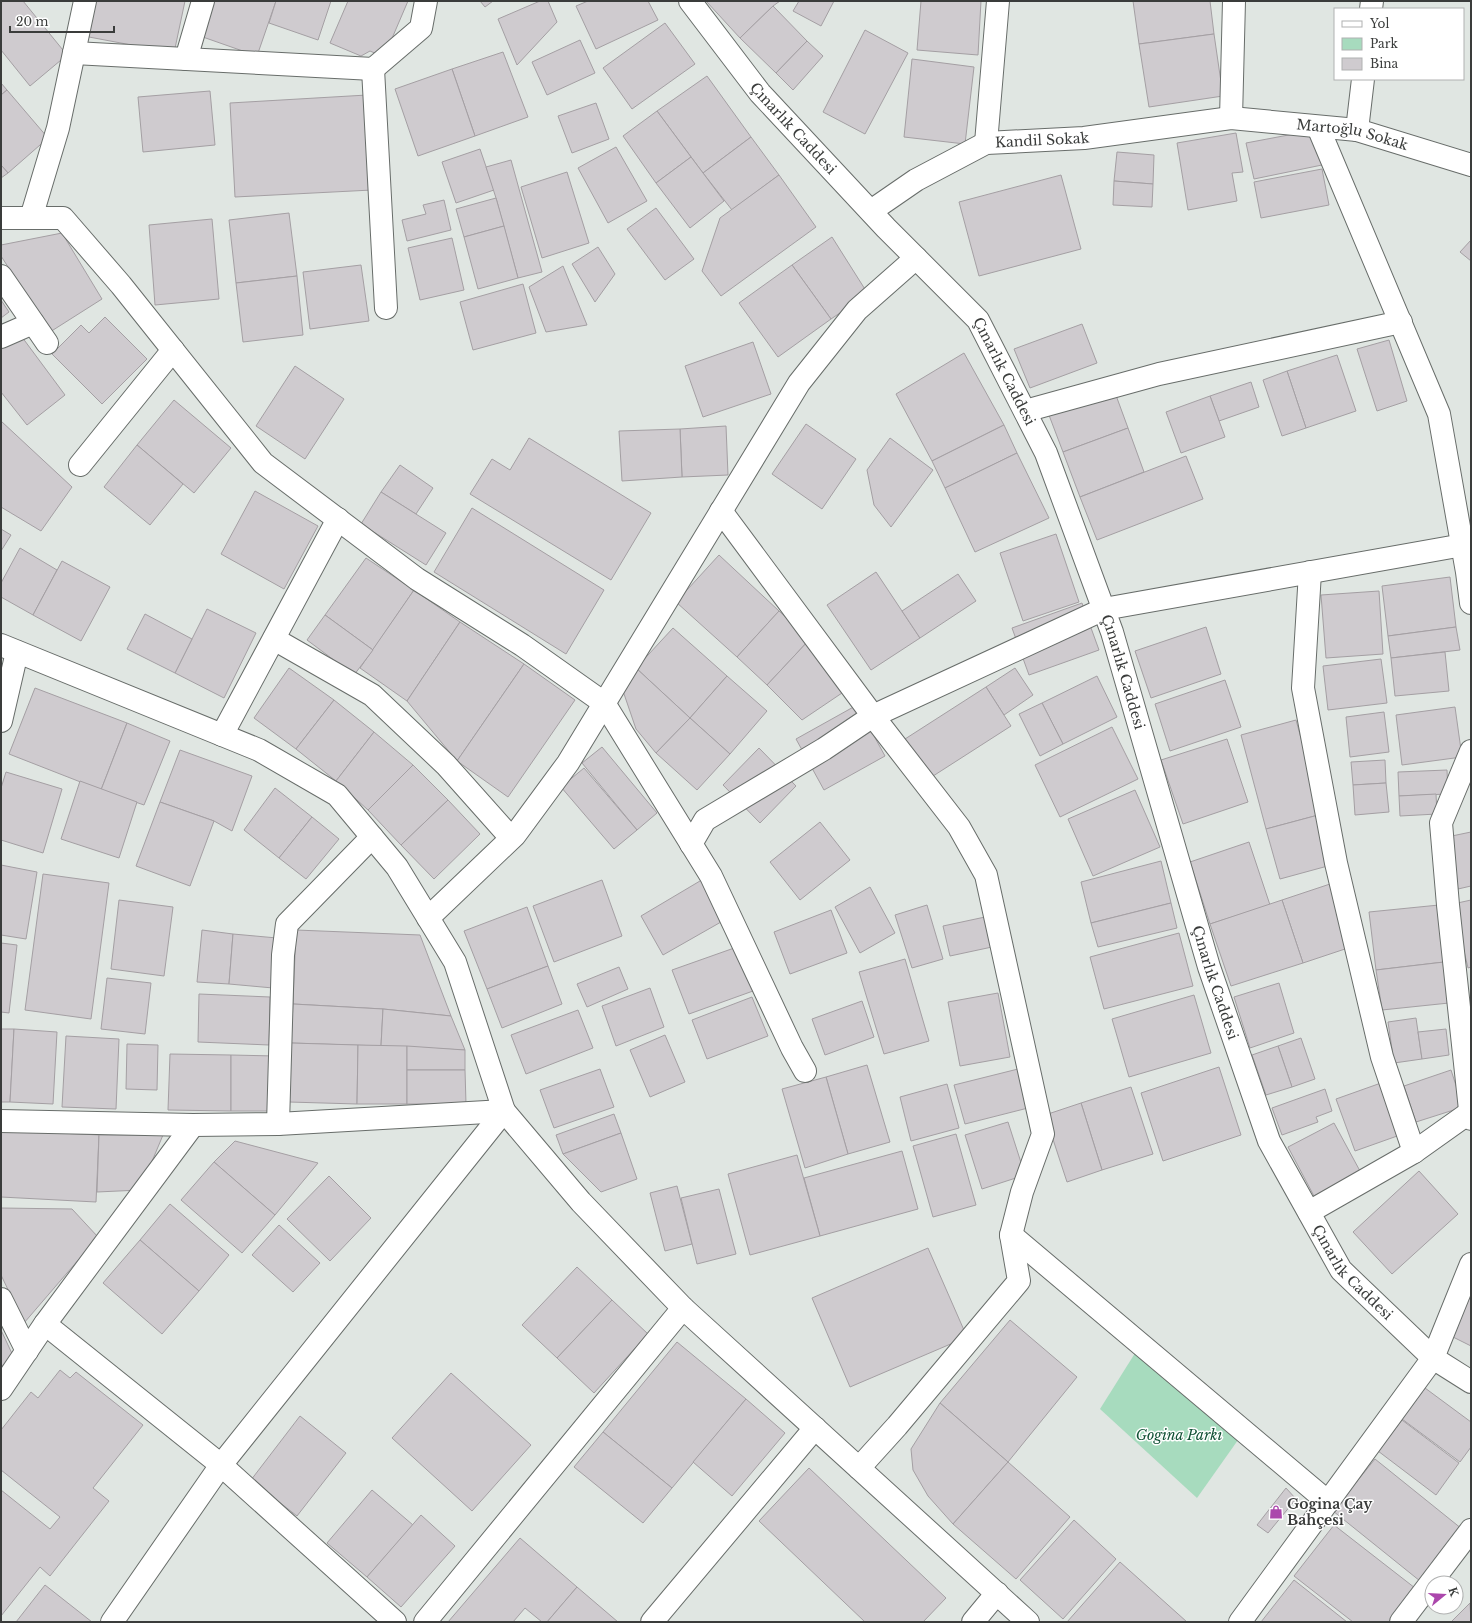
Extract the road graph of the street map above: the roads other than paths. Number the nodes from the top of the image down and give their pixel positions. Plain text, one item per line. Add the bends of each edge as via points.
1 (85, 1) edge
2 (203, 1) edge
3 (426, 1) edge
4 (690, 1) edge
5 (998, 1) edge
6 (1234, 1) edge
7 (74, 54) junction
8 (186, 59) junction
9 (373, 69) junction
10 (1363, 80) edge
11 (1231, 118) junction
12 (1318, 127) junction
13 (1357, 130) junction
14 (986, 143) junction
15 (1471, 165) edge
16 (871, 211) junction
17 (1, 218) edge
18 (31, 218) junction
19 (916, 258) junction
20 (1, 276) edge
21 (386, 308) dead end
22 (1401, 322) junction
23 (33, 323) junction
24 (1, 337) edge
25 (47, 343) dead end
26 (173, 350) junction
27 (1025, 411) junction
28 (80, 465) dead end
29 (721, 511) junction
30 (338, 520) junction
31 (1463, 544) junction
32 (1310, 572) junction
33 (1469, 572) edge
34 (1471, 603) edge
35 (1104, 609) junction
36 (274, 639) junction
37 (9, 648) edge
38 (604, 703) junction
39 (873, 716) junction
40 (1, 721) edge
41 (222, 735) junction
42 (1471, 751) edge
43 (372, 837) junction
44 (511, 838) junction
45 (691, 844) junction
46 (428, 918) junction
47 (805, 1071) dead end
48 (504, 1111) junction
49 (1470, 1116) edge
50 (1, 1121) edge
51 (278, 1124) junction
52 (193, 1125) junction
53 (1414, 1152) junction
54 (1309, 1212) junction
55 (1011, 1235) junction
56 (1471, 1264) edge
57 (1, 1299) edge
58 (683, 1308) junction
59 (46, 1324) junction
60 (27, 1351) junction
61 (1433, 1358) junction
62 (1471, 1382) edge
63 (1, 1390) edge
64 (815, 1428) junction
65 (221, 1465) junction
66 (859, 1468) junction
67 (1328, 1502) junction
68 (1471, 1530) edge
69 (997, 1593) junction
70 (112, 1622) edge
71 (395, 1622) edge
72 (425, 1622) edge
73 (652, 1622) edge
74 (973, 1622) edge
75 (1028, 1622) edge
76 (1240, 1622) edge
77 (1401, 1622) edge

1 - 7 street
2 - 8 street
3 - 9 street via 421,28
4 - 16 street, Çınarlık Caddesi via 760,93
5 - 14 street
6 - 11 street
7 - 8 street
7 - 18 street via 58,128
8 - 9 street
9 - 21 street
10 - 13 street
11 - 12 street, Martoğlu Sokak
11 - 14 street, Kandil Sokak via 1084,138
12 - 13 street, Martoğlu Sokak
12 - 22 street
13 - 15 street, Martoğlu Sokak
14 - 16 street, Kandil Sokak via 916,180
16 - 19 street, Çınarlık Caddesi
17 - 18 street
18 - 26 street via 63,218
19 - 27 street, Çınarlık Caddesi via 978,320
19 - 29 street via 857,310 799,383
20 - 23 street
22 - 27 street via 1158,374
22 - 31 street via 1439,414
23 - 24 street
23 - 25 street
26 - 28 street
26 - 30 street via 263,463
27 - 35 street, Çınarlık Caddesi via 1046,453
29 - 38 street
29 - 39 street
30 - 36 street
30 - 38 street via 418,579
31 - 32 street
31 - 33 street
32 - 35 street
32 - 53 street via 1303,688 1336,863 1378,1042
33 - 34 street
35 - 39 street
35 - 54 street, Çınarlık Caddesi via 1209,967 1269,1141
36 - 41 street
36 - 44 street via 372,695 446,765
37 - 40 street
37 - 41 street
38 - 44 street via 568,763
38 - 45 street
39 - 45 street via 824,749 705,820
39 - 55 street via 959,826 986,875 1043,1134 1022,1192
41 - 43 street via 260,750 337,795
42 - 49 street via 1441,823
43 - 46 street via 398,867
43 - 51 street via 287,924 283,955
44 - 46 street
45 - 47 street via 711,876
46 - 48 street via 455,962
48 - 51 street
48 - 58 street via 580,1202
48 - 65 street
49 - 53 street
50 - 52 street
51 - 52 street
52 - 59 street
53 - 54 street
54 - 61 street, Çınarlık Caddesi via 1341,1270
55 - 66 street via 1019,1281
55 - 67 street
56 - 61 street
57 - 60 street
58 - 64 street
58 - 72 street
59 - 60 street
59 - 65 street
60 - 63 street
61 - 62 street, Çınarlık Caddesi
61 - 67 street
64 - 66 street
64 - 73 street
65 - 70 street
65 - 71 street
66 - 69 street
67 - 76 street
68 - 77 street
69 - 74 street
69 - 75 street

